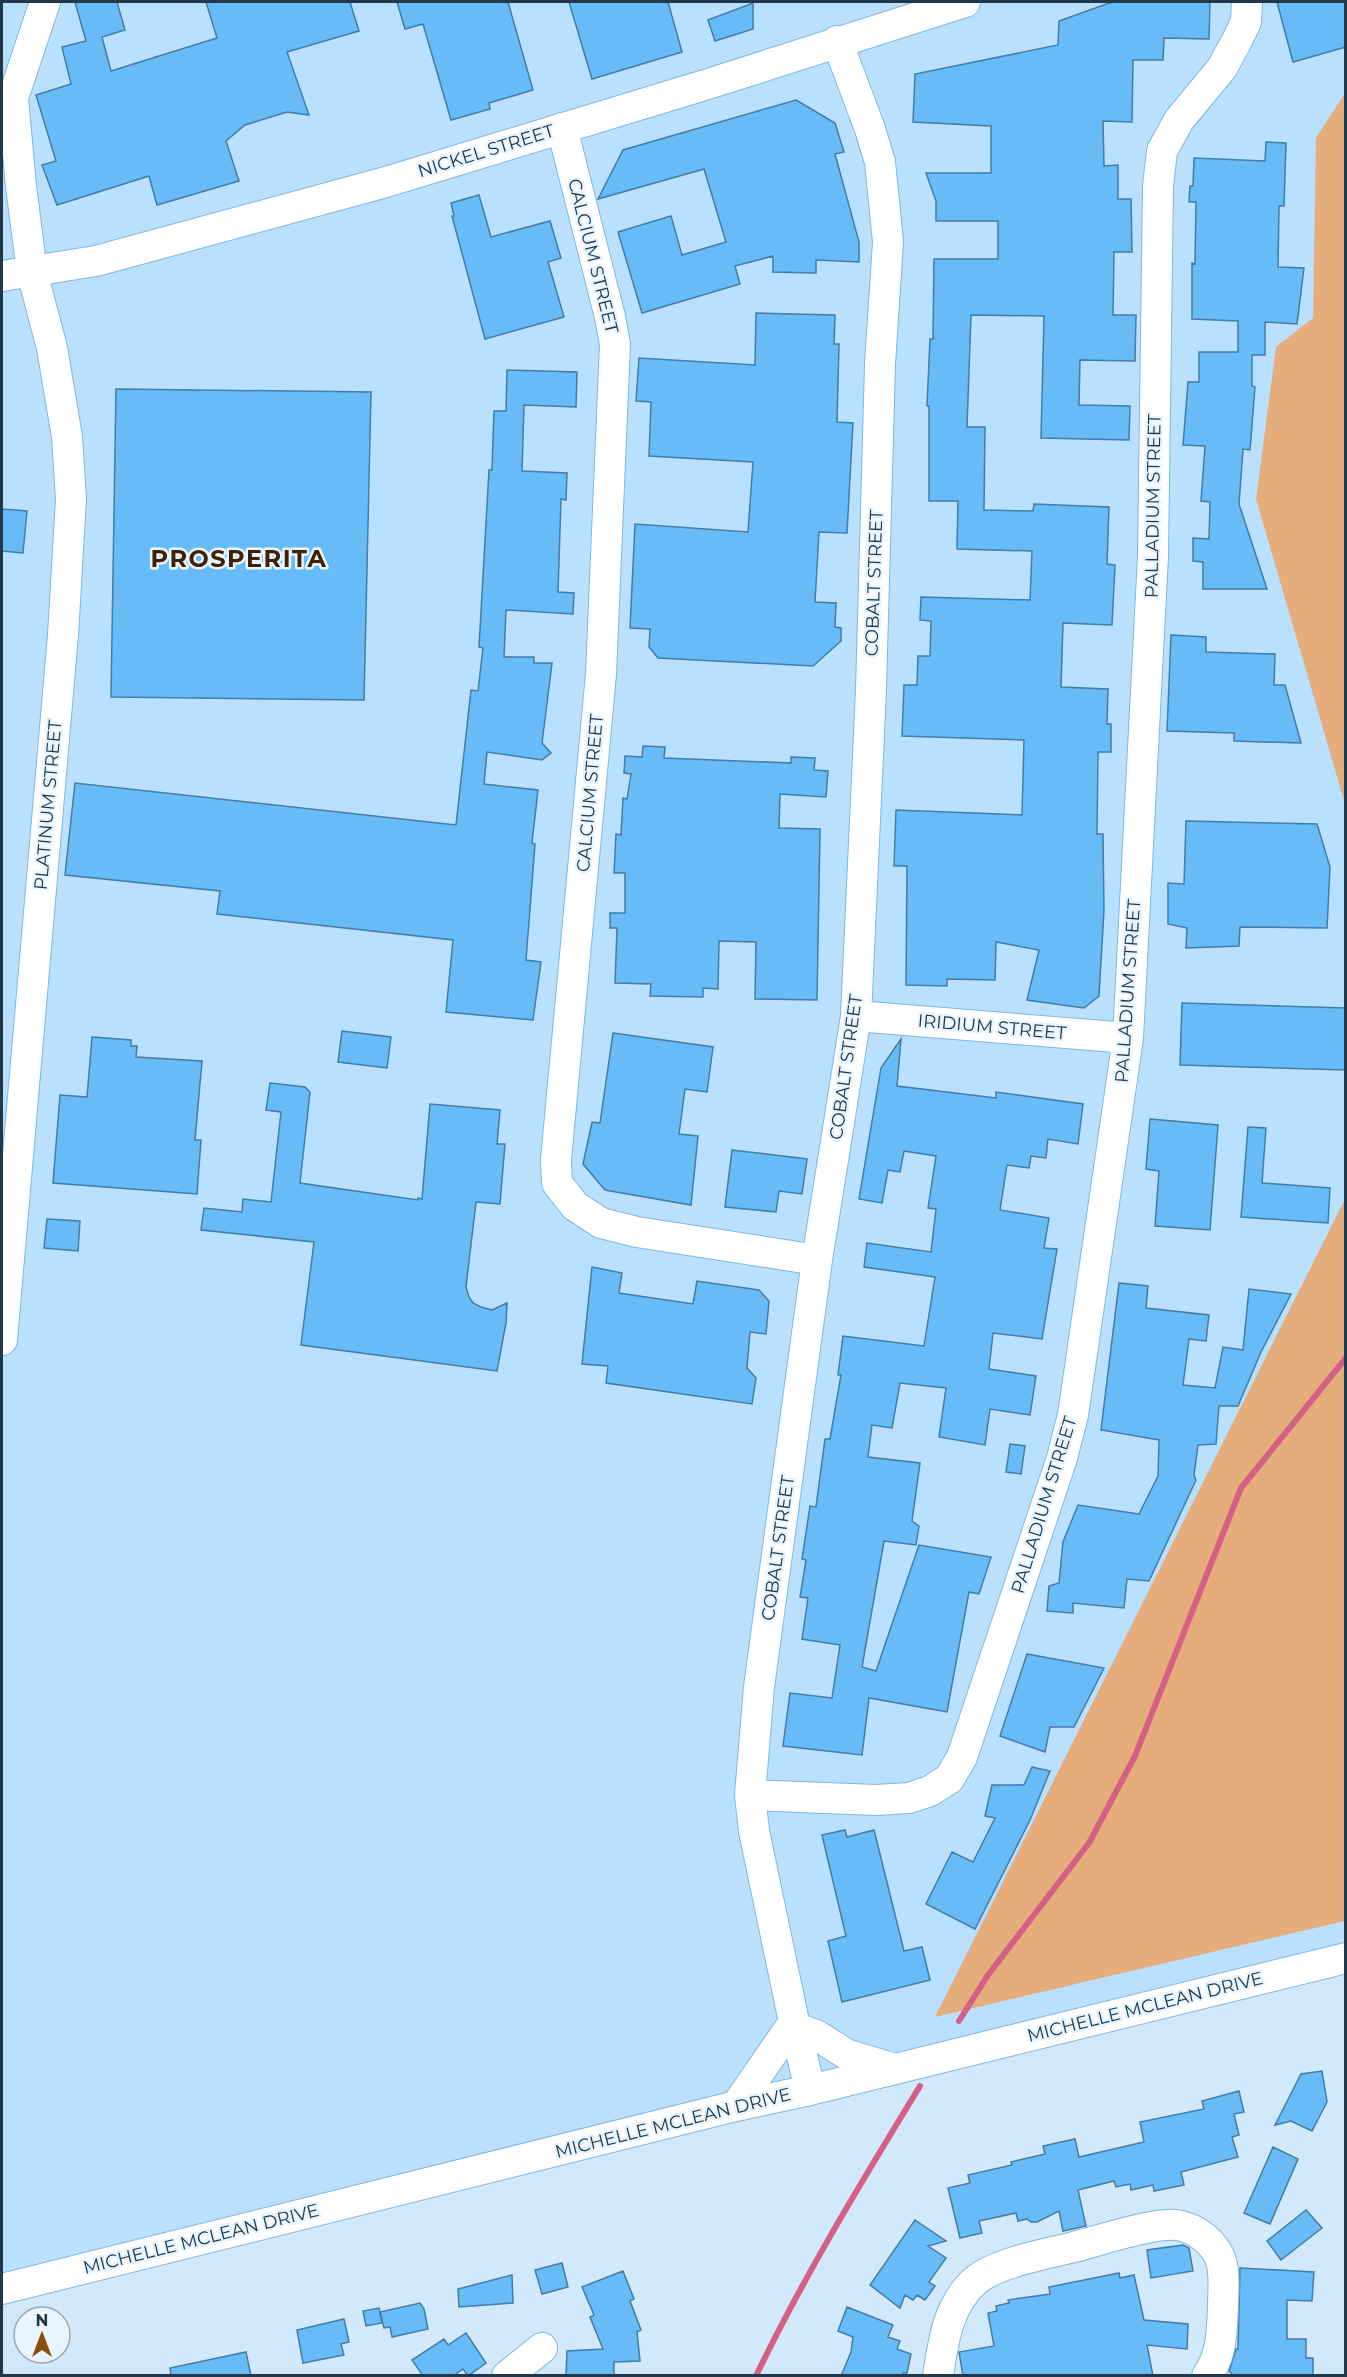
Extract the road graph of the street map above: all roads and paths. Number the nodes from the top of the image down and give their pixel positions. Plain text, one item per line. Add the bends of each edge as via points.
1 (45, 2) edge
2 (965, 2) edge
3 (1247, 2) edge
4 (837, 41) junction
5 (562, 128) junction
6 (32, 272) junction
7 (2, 276) edge
8 (856, 1016) junction
9 (1128, 1038) junction
10 (817, 1260) junction
11 (2, 1340) edge
12 (750, 1796) junction
13 (1346, 1958) edge
14 (795, 2025) junction
15 (893, 2068) junction
16 (810, 2090) junction
17 (736, 2106) junction
18 (5, 2287) edge
19 (542, 2348) dead end
20 (507, 2376) edge
21 (938, 2376) edge
22 (1206, 2376) edge

1 - 6 street, PLATINUM STREET via 13,98
2 - 4 street, NICKEL STREET
3 - 9 street, PALLADIUM STREET via 1246,21 1222,68 1179,120 1162,151 1158,186 1153,556
4 - 5 street, NICKEL STREET
4 - 8 street, COBALT STREET via 880,162 888,242
5 - 6 street, NICKEL STREET via 386,182 108,258
5 - 10 street, CALCIUM STREET via 615,344 601,674 557,1183 575,1206 601,1224
6 - 7 street, NICKEL STREET
6 - 11 street, PLATINUM STREET via 52,348 67,437 71,499 63,635
8 - 9 street, IRIDIUM STREET
8 - 10 street, COBALT STREET
9 - 12 street, PALLADIUM STREET via 1073,1415 962,1757 949,1779 909,1798
10 - 12 street, COBALT STREET via 759,1688
12 - 14 street, COBALT STREET
13 - 15 street, MICHELLE MCLEAN DRIVE
14 - 15 street via 848,2055
14 - 16 street, COBALT STREET
14 - 17 street
15 - 16 street, MICHELLE MCLEAN DRIVE
16 - 17 street, MICHELLE MCLEAN DRIVE
17 - 18 street, MICHELLE MCLEAN DRIVE
19 - 20 street
21 - 22 street via 952,2312 976,2280 1019,2260 1176,2225 1203,2237 1222,2265 1221,2337 1217,2358

